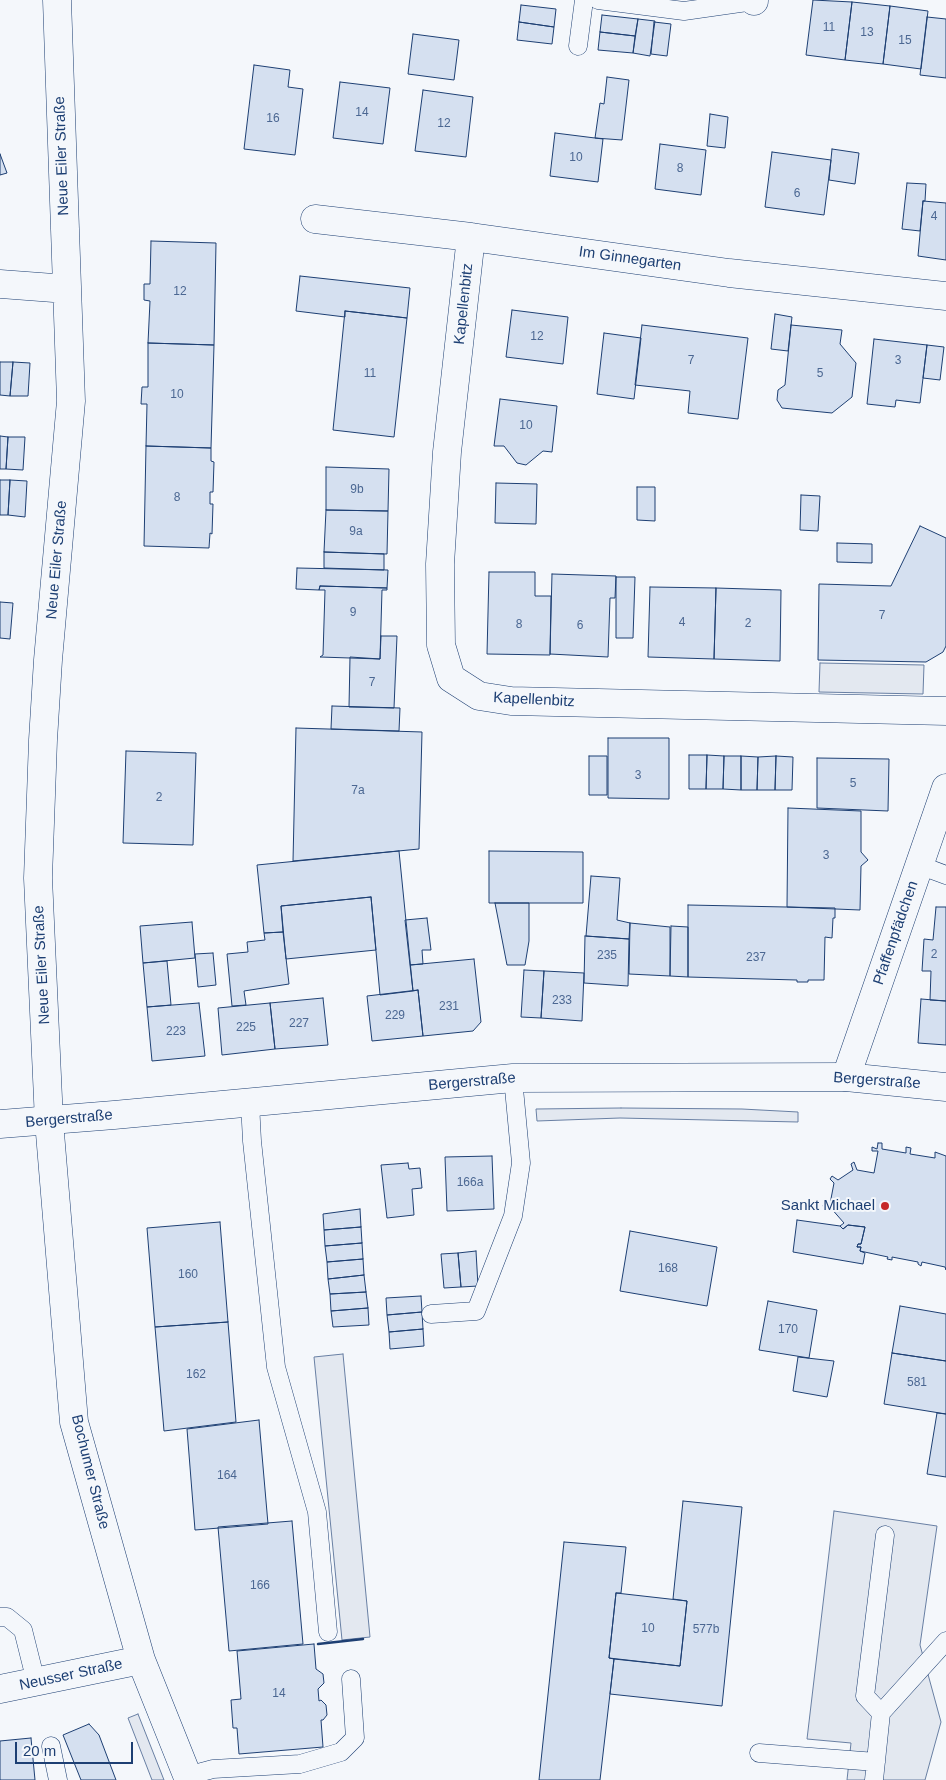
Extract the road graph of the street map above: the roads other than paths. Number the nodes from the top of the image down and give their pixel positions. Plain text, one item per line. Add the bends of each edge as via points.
1 (57, 0) edge
2 (584, 0) edge
3 (598, 0) edge
4 (754, 0) edge
5 (578, 46) dead end
6 (315, 219) dead end
7 (471, 237) junction
8 (0, 284) edge
9 (67, 289) junction
10 (946, 296) edge
11 (946, 711) edge
12 (946, 788) edge
13 (919, 865) junction
14 (946, 875) edge
15 (846, 1077) junction
16 (512, 1078) junction
17 (946, 1087) edge
18 (250, 1102) junction
19 (49, 1121) junction
20 (0, 1124) edge
21 (431, 1314) dead end
22 (885, 1535) dead end
23 (0, 1617) edge
24 (328, 1632) dead end
25 (946, 1641) edge
26 (141, 1660) junction
27 (351, 1679) dead end
28 (36, 1682) junction
29 (0, 1689) edge
30 (880, 1713) junction
31 (51, 1746) dead end
32 (759, 1754) dead end
33 (876, 1762) junction
34 (188, 1778) edge
35 (58, 1780) edge
36 (874, 1780) edge

1 - 9 street, Neue Eiler Straße
2 - 5 lane
3 - 4 lane via 684,11
6 - 7 street, Im Ginnegarten
7 - 10 street, Im Ginnegarten via 729,273
7 - 11 street, Kapellenbitz via 447,452 440,564 442,645 451,678 479,696 511,701
8 - 9 street
9 - 19 street, Neue Eiler Straße via 71,401 47,669 38,878
12 - 13 street, Pfaffenpfädchen
13 - 14 lane
13 - 15 street, Pfaffenpfädchen
15 - 16 street, Bergerstraße
15 - 17 street, Bergerstraße
16 - 18 street, Bergerstraße
16 - 21 lane via 521,1163 513,1216 476,1311
18 - 19 street, Bergerstraße
18 - 24 lane via 276,1367 317,1512
19 - 20 street, Bergerstraße
19 - 26 street, Bochumer Straße via 74,1422
22 - 30 lane via 865,1696
23 - 28 lane via 7,1617 23,1630
25 - 30 lane
26 - 28 street, Neusser Straße
26 - 34 street, Bochumer Straße
27 - 34 lane via 355,1738 341,1752 300,1764 213,1768
28 - 29 street, Neusser Straße
30 - 33 lane
31 - 35 lane
32 - 33 lane
33 - 36 lane

